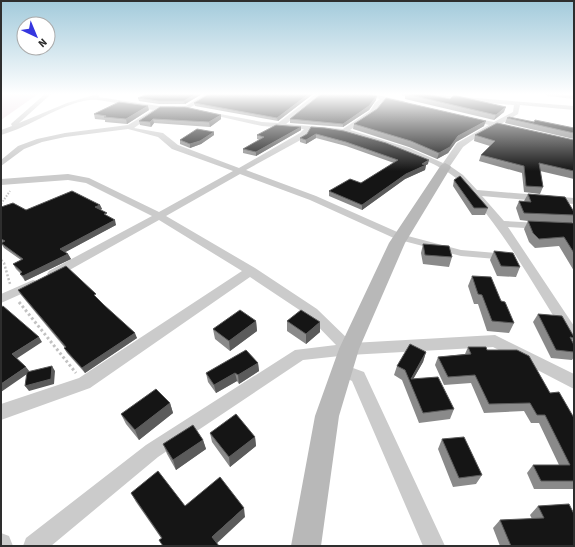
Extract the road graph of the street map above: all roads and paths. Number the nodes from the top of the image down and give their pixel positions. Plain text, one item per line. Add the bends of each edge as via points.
1 (18, 120) edge
2 (32, 120) edge
3 (141, 120) edge
4 (241, 120) edge
5 (287, 120) edge
6 (362, 120) edge
7 (476, 120) edge
8 (504, 120) edge
9 (495, 124) junction
10 (280, 125) junction
11 (130, 127) junction
12 (308, 128) junction
13 (516, 129) edge
14 (344, 131) junction
15 (4, 132) edge
16 (1, 164) edge
17 (445, 167) junction
18 (240, 170) junction
19 (1, 182) edge
20 (476, 193) junction
21 (574, 201) edge
22 (159, 216) junction
23 (501, 224) junction
24 (574, 228) edge
25 (400, 237) junction
26 (524, 259) junction
27 (1, 260) edge
28 (251, 271) junction
29 (13, 294) junction
30 (1, 299) edge
31 (574, 337) edge
32 (346, 359) junction
33 (574, 382) edge
34 (84, 383) junction
35 (1, 412) edge
36 (34, 546) edge
37 (306, 546) edge
38 (434, 546) edge

1 - 15 street
2 - 15 street
3 - 11 street
4 - 10 street
5 - 10 street
6 - 14 street
7 - 9 street
8 - 9 street
9 - 13 street
9 - 17 street via 460,145
10 - 12 street
11 - 16 street via 28,144
11 - 18 street via 160,135 175,147
12 - 14 street
12 - 18 street via 303,135
14 - 17 street via 406,150
17 - 20 street
17 - 25 street
18 - 22 street
18 - 25 street via 313,198
19 - 22 street via 68,177 89,181
20 - 21 street
20 - 23 street
22 - 28 street
22 - 29 street
23 - 24 street
23 - 26 street
25 - 26 street via 461,253
25 - 32 street
26 - 31 street
27 - 29 path
28 - 32 street via 312,312
28 - 34 street
29 - 30 street
29 - 34 path
32 - 33 street via 495,341
32 - 36 street via 300,354 152,451
32 - 37 street via 327,416
32 - 38 street via 358,377
34 - 35 street

